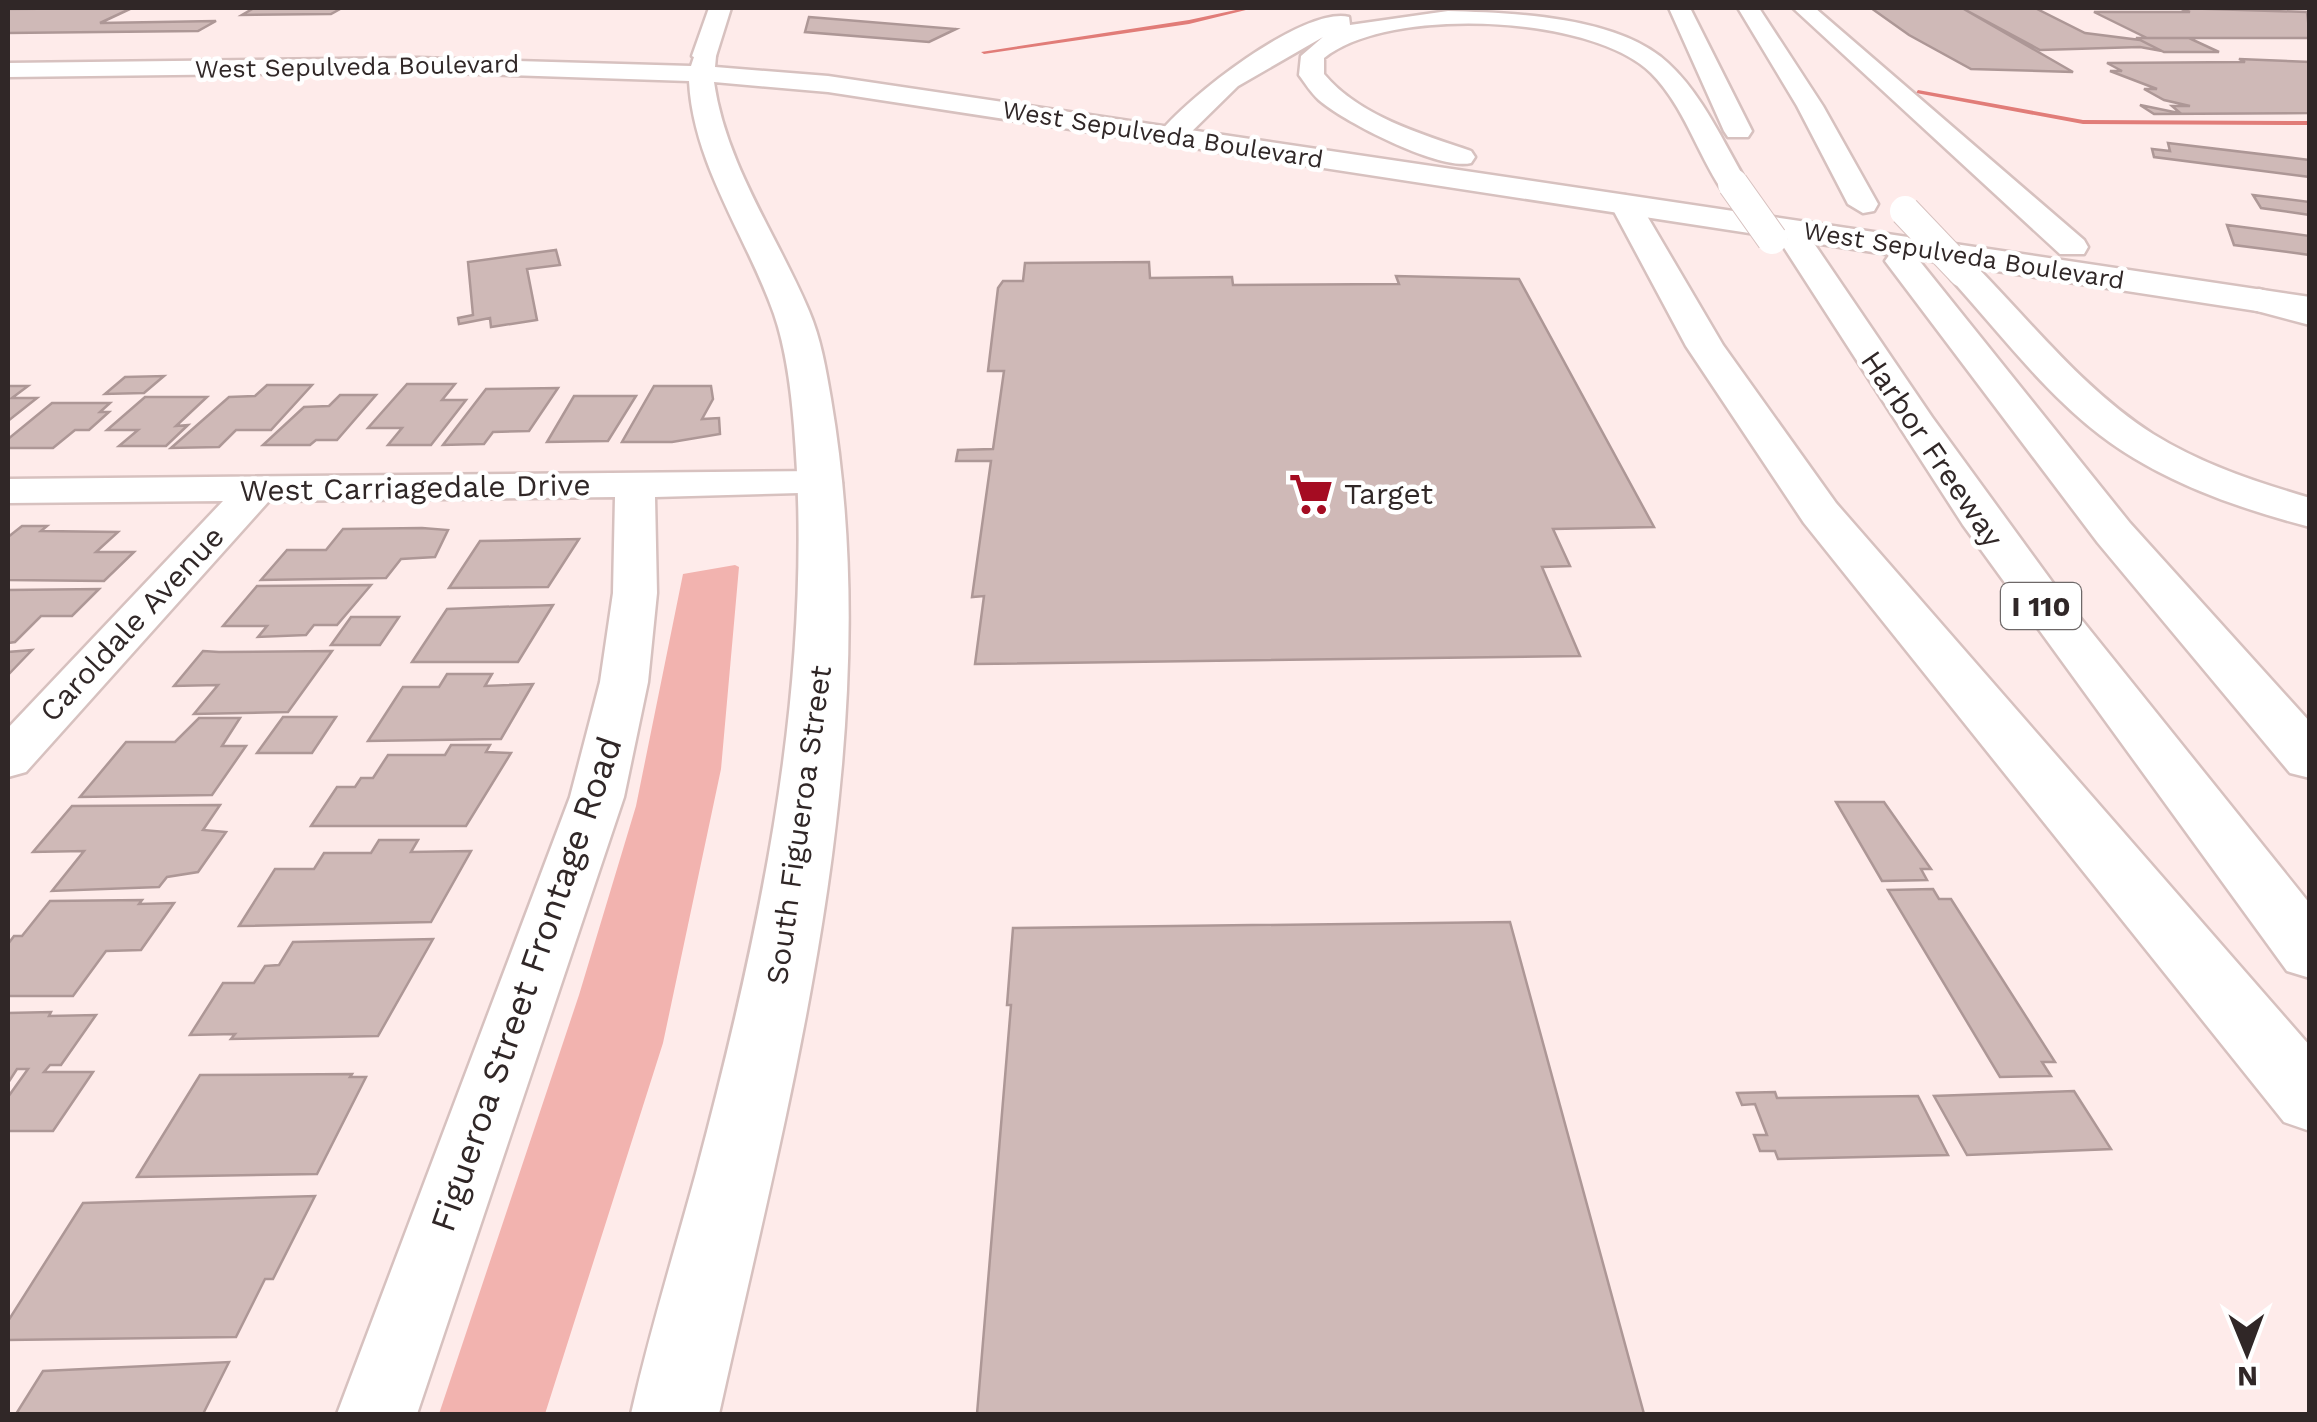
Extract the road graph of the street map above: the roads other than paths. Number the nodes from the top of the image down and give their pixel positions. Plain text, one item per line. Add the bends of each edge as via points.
1 (720, 8) edge
2 (1443, 8) edge
3 (1678, 8) edge
4 (1748, 8) edge
5 (1803, 8) edge
6 (8, 57) edge
7 (702, 63) junction
8 (8, 70) edge
9 (828, 84) junction
10 (1810, 106) junction
11 (731, 113) junction
12 (1182, 126) junction
13 (1461, 157) junction
14 (1752, 175) junction
15 (1624, 204) junction
16 (2072, 247) junction
17 (2310, 282) edge
18 (2310, 311) edge
19 (822, 483) junction
20 (635, 486) junction
21 (256, 490) junction
22 (8, 492) edge
23 (2310, 513) edge
24 (8, 759) edge
25 (2310, 759) edge
26 (2310, 952) edge
27 (2310, 1099) edge
28 (377, 1414) edge
29 (674, 1414) edge

1 - 7 main road, South Figueroa Street
2 - 12 main road via 1350,20 1296,38 1197,108
3 - 14 main road, Harbor Freeway / I 110
4 - 10 main road
5 - 16 main road
6 - 7 main road, West Sepulveda Boulevard via 545,50
7 - 8 main road, West Sepulveda Boulevard
7 - 9 main road, West Sepulveda Boulevard
7 - 11 main road, South Figueroa Street
7 - 12 main road, West Sepulveda Boulevard via 832,66
9 - 11 main road
9 - 12 main road, West Sepulveda Boulevard
10 - 23 main road, bridge via 2088,403 2138,442 2229,488
10 - 25 main road via 1902,260 2114,533
11 - 19 main road, South Figueroa Street via 807,367
12 - 13 main road, West Sepulveda Boulevard
12 - 15 main road, West Sepulveda Boulevard
13 - 14 main road via 1392,132 1330,98 1312,74 1318,50 1360,31 1440,20 1533,25 1617,44 1665,71
13 - 16 main road, West Sepulveda Boulevard
14 - 26 main road, Harbor Freeway / I 110 via 1784,241 1882,380 2122,714
15 - 18 main road, West Sepulveda Boulevard
15 - 27 main road via 1705,346 1820,512
16 - 17 main road, West Sepulveda Boulevard
19 - 20 street, West Carriagedale Drive
19 - 29 main road, South Figueroa Street via 820,718 779,977
20 - 21 street, West Carriagedale Drive
20 - 28 street, Figueroa Street Frontage Road via 635,594 597,797
21 - 22 street, West Carriagedale Drive
21 - 24 street, Caroldale Avenue

